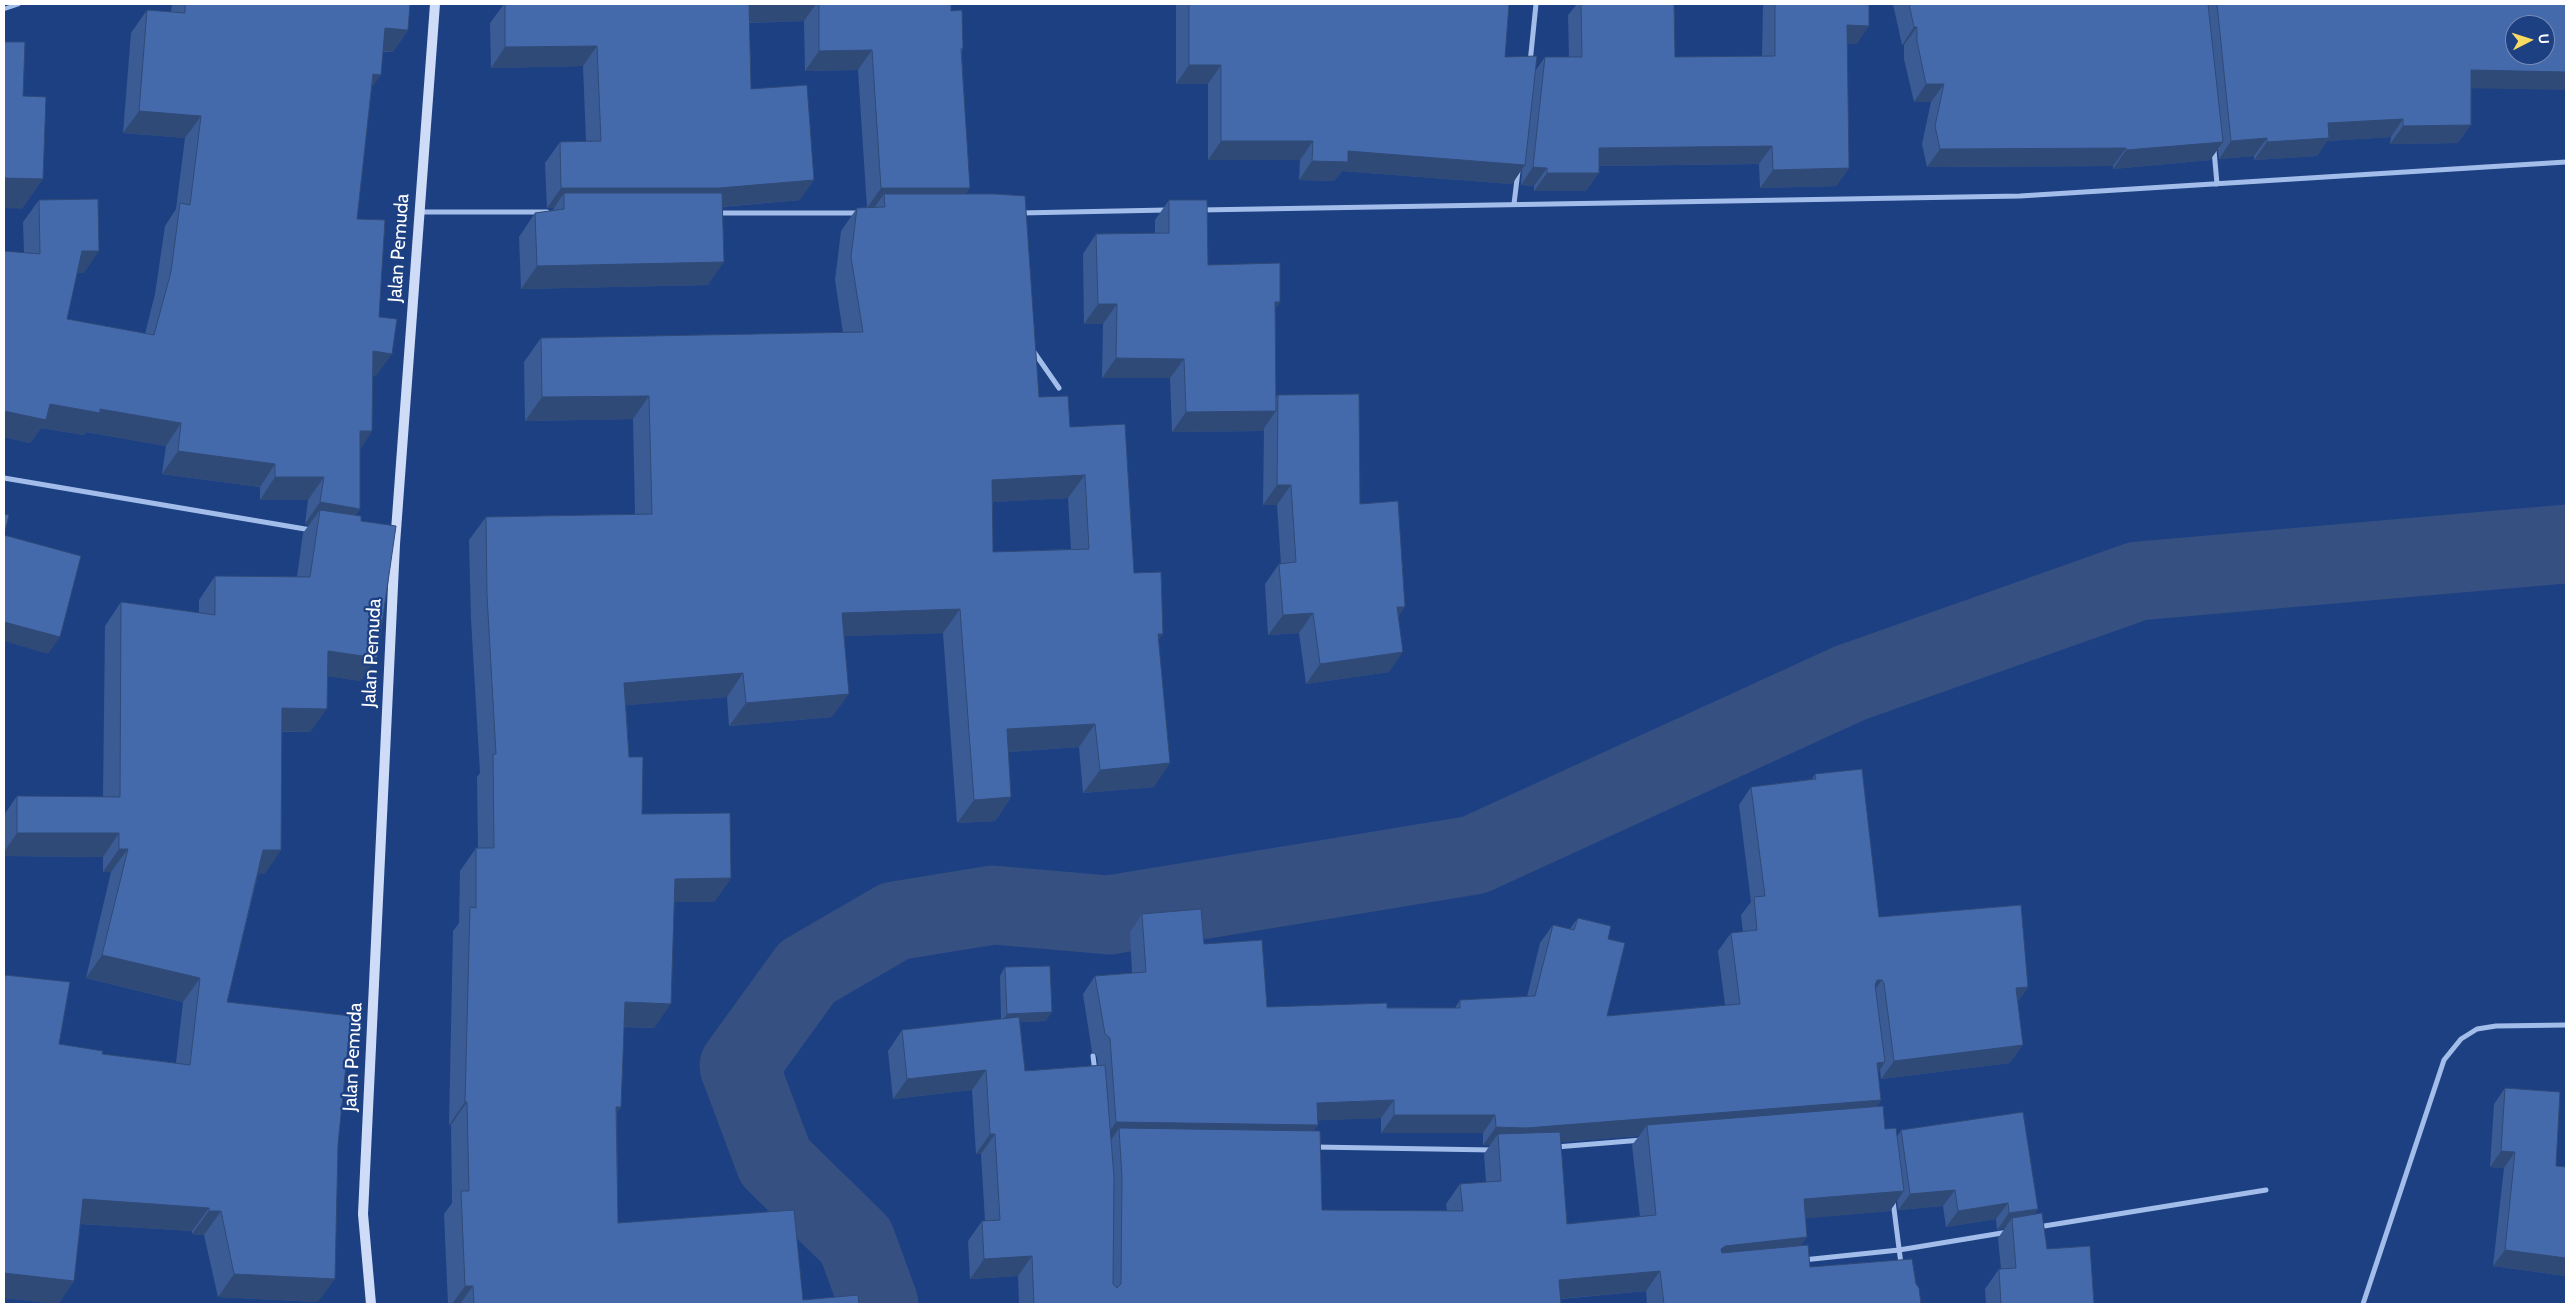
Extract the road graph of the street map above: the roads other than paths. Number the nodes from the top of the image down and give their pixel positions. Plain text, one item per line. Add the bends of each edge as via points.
1 (19, 4) edge
2 (435, 4) edge
3 (1536, 4) edge
4 (4, 9) edge
5 (1529, 71) edge
6 (2213, 146) edge
7 (2566, 162) edge
8 (1518, 166) edge
9 (2217, 184) junction
10 (1514, 204) junction
11 (1178, 210) edge
12 (1188, 210) edge
13 (419, 212) junction
14 (558, 212) edge
15 (707, 212) edge
16 (866, 213) edge
17 (1012, 213) edge
18 (1020, 213) junction
19 (1021, 222) edge
20 (1031, 346) edge
21 (1059, 388) dead end
22 (4, 478) edge
23 (317, 531) edge
24 (2566, 1025) edge
25 (1093, 1056) dead end
26 (1095, 1075) edge
27 (1653, 1139) edge
28 (1307, 1147) edge
29 (1554, 1147) edge
30 (1504, 1150) edge
31 (1891, 1190) edge
32 (2266, 1190) dead end
33 (2034, 1228) edge
34 (2015, 1231) edge
35 (1899, 1250) junction
36 (1800, 1260) edge
37 (1902, 1268) edge
38 (371, 1304) edge
39 (2363, 1304) edge

1 - 4 lane
2 - 13 main road, Jalan Pemuda
3 - 5 street
6 - 9 street
7 - 9 street
8 - 10 street
9 - 10 street via 2020,196
10 - 12 street
11 - 18 street
13 - 14 street
13 - 38 main road, Jalan Pemuda via 390,544 363,1214
15 - 16 street
17 - 18 street
18 - 19 street
20 - 21 street via 1038,362
22 - 23 street
24 - 39 street via 2477,1029 2461,1039 2444,1060
25 - 26 street
27 - 29 street
28 - 30 street
31 - 35 street
32 - 33 street
34 - 35 street
35 - 36 street
35 - 37 street

